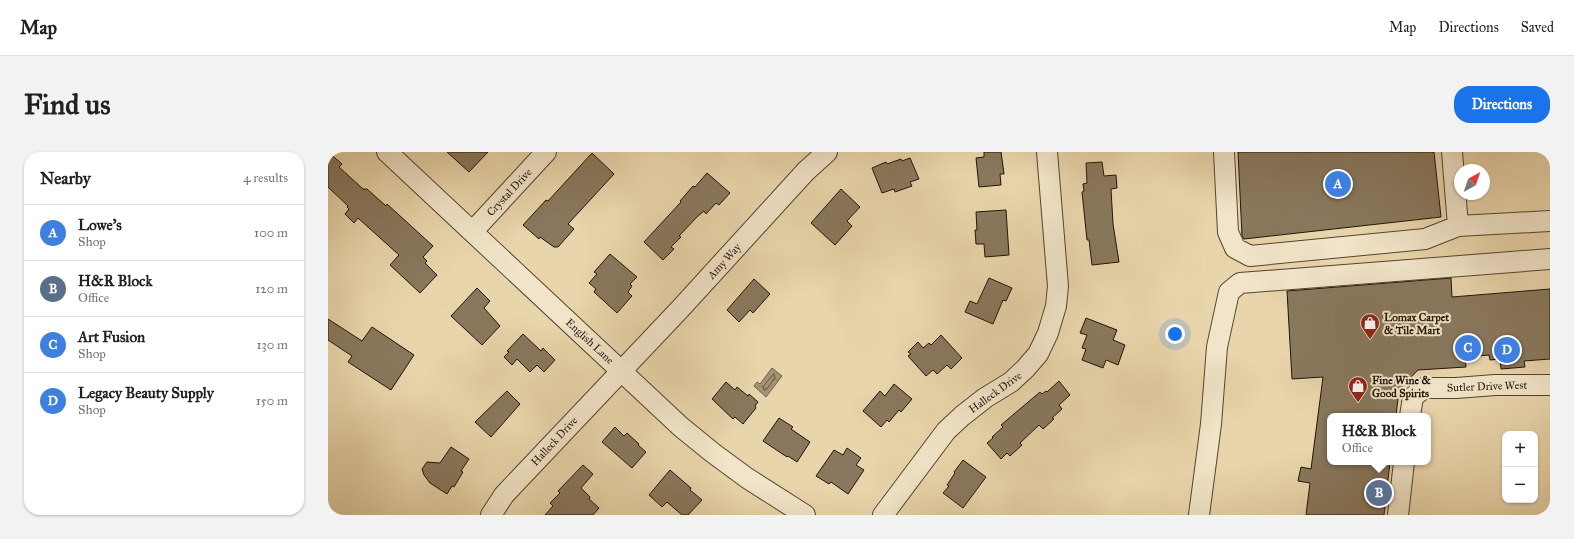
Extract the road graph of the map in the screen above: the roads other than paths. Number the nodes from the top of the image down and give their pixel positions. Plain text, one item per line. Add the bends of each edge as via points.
1 (388, 152) edge
2 (546, 152) edge
3 (827, 152) edge
4 (1047, 152) edge
5 (1224, 152) edge
6 (1452, 152) edge
7 (1550, 221) edge
8 (1458, 226) junction
9 (473, 232) junction
10 (1550, 259) edge
11 (621, 371) junction
12 (1550, 385) edge
13 (1410, 413) edge
14 (1404, 465) edge
15 (492, 515) edge
16 (805, 515) edge
17 (884, 515) edge
18 (1198, 515) edge
19 (1398, 515) edge

1 - 9 street, English Lane
2 - 9 street, Crystal Drive
3 - 11 street, Amy Way via 806,171
4 - 17 street, Halleck Drive via 1058,286 1056,306 1048,333 1038,354 1025,369 946,431
5 - 8 street via 1228,232 1235,248 1250,256 1425,239
6 - 8 street
7 - 8 street
9 - 11 street, English Lane
10 - 18 street via 1240,283 1229,292 1217,347 1211,424
11 - 15 street, Halleck Drive via 504,494
11 - 16 street, English Lane via 713,453
12 - 13 street, Sutler Drive West via 1424,388 1413,397
14 - 19 street

